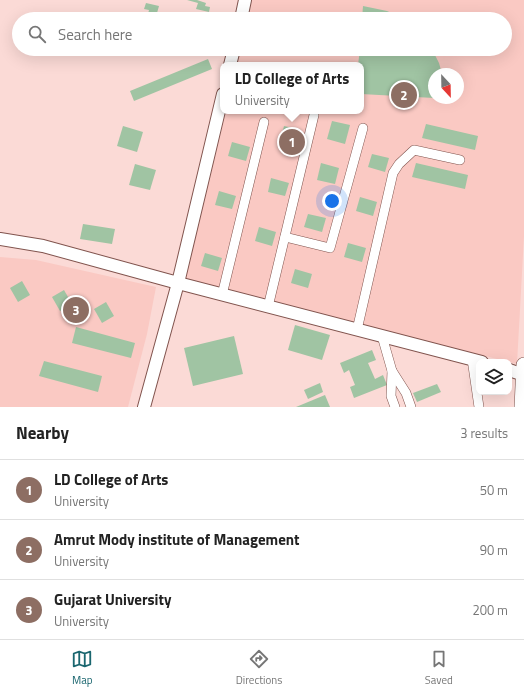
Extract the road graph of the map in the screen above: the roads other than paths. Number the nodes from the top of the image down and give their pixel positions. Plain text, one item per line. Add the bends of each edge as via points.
1 (245, 0) edge
2 (242, 12) edge
3 (220, 107) edge
4 (314, 115) dead end
5 (264, 122) dead end
6 (363, 128) dead end
7 (460, 160) dead end
8 (285, 237) junction
9 (0, 239) edge
10 (178, 284) junction
11 (222, 295) junction
12 (268, 307) junction
13 (357, 330) junction
14 (382, 336) junction
15 (476, 361) edge
16 (524, 365) edge
17 (392, 371) junction
18 (512, 371) edge
19 (524, 375) edge
20 (478, 395) edge
21 (144, 407) edge
22 (395, 407) edge
23 (411, 407) edge
24 (479, 407) edge
25 (522, 407) edge

1 - 2 street
3 - 10 street
4 - 8 street
5 - 11 street
6 - 8 street via 330,248
7 - 13 street via 414,150 393,173
8 - 12 street
9 - 10 street via 43,246
10 - 11 street
10 - 21 street
11 - 12 street
12 - 13 street
13 - 14 street
14 - 15 street
14 - 17 street
16 - 19 main road
17 - 22 street via 391,396
17 - 23 street via 406,393
18 - 19 street
19 - 25 main road
20 - 24 street

